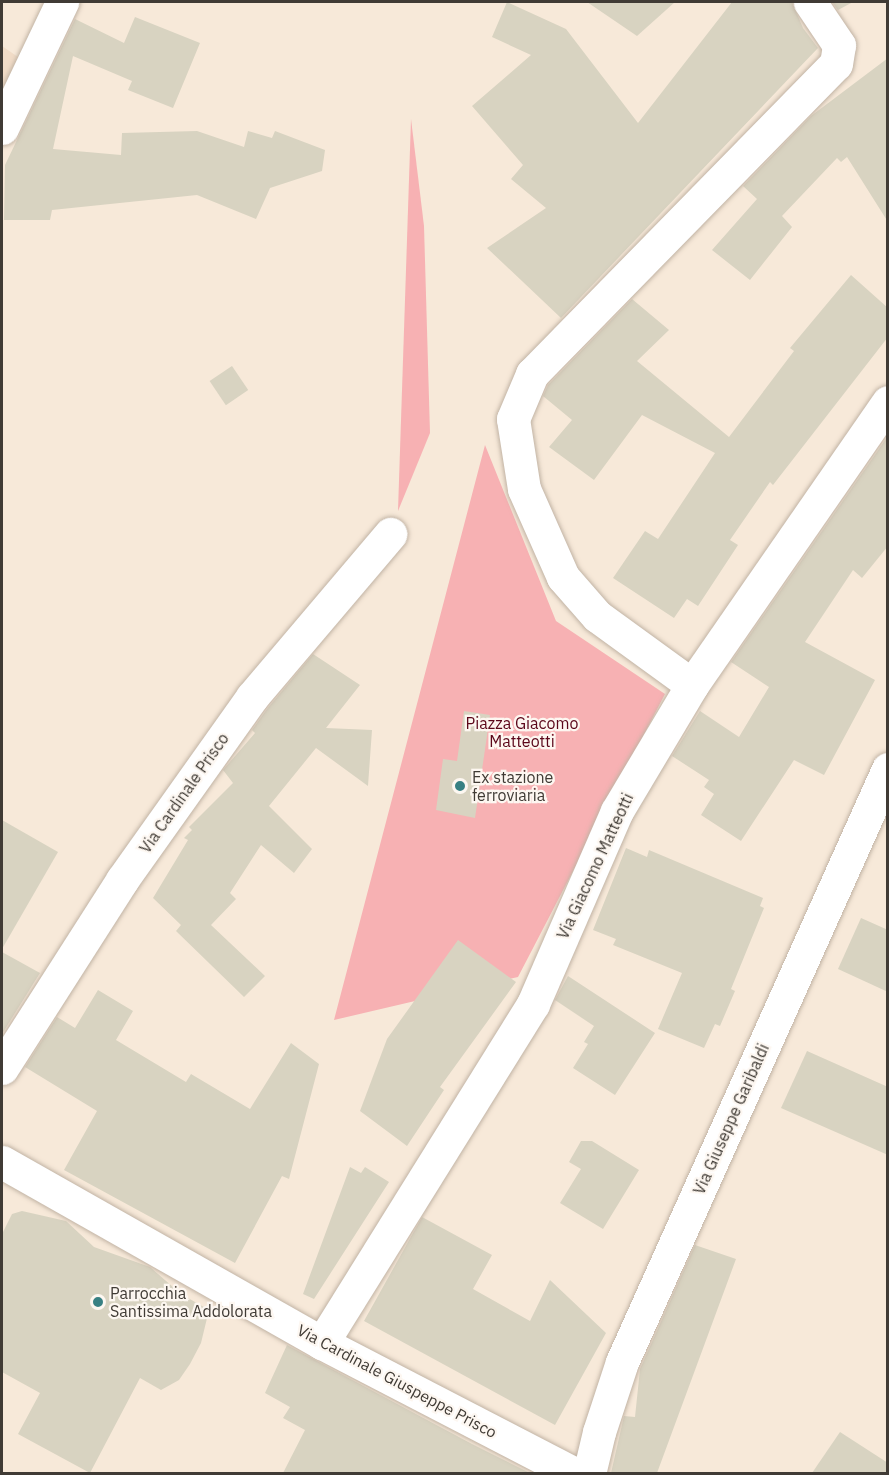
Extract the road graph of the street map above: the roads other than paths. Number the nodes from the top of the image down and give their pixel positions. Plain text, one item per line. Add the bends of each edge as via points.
1 (62, 2) edge
2 (810, 2) edge
3 (2, 128) edge
4 (888, 402) edge
5 (390, 534) dead end
6 (692, 685) junction
7 (888, 769) edge
8 (2, 1068) edge
9 (2, 1162) edge
10 (322, 1343) junction
11 (575, 1473) edge
12 (589, 1473) edge

1 - 3 street
2 - 6 street via 839,45 836,64 532,374 513,419 524,489 563,577 597,616
4 - 6 street, Via Giacomo Matteotti
5 - 8 street, Via Cardinale Prisco via 252,697 122,880
6 - 10 street, Via Giacomo Matteotti via 617,811 533,1004
7 - 12 street, Via Giuseppe Garibaldi via 622,1362
9 - 10 street, Via Cardinale Giuspeppe Prisco
10 - 11 street, Via Cardinale Giuspeppe Prisco

